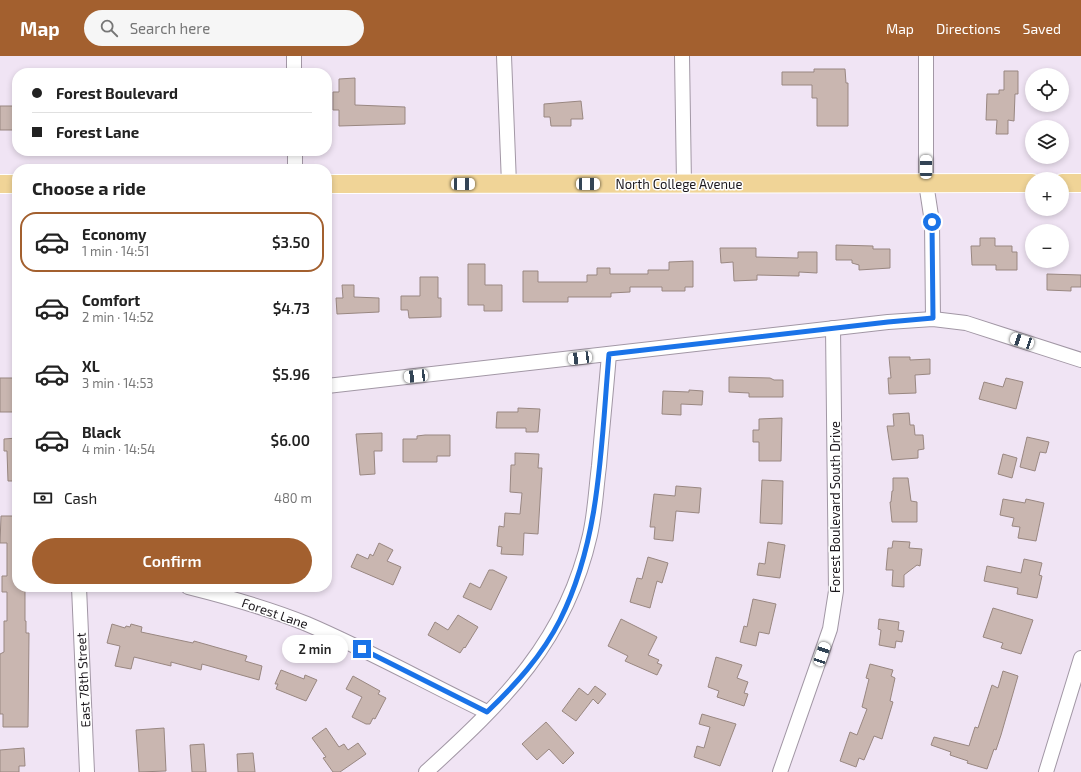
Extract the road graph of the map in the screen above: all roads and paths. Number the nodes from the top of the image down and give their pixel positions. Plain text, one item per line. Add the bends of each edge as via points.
1 (294, 56) edge
2 (504, 56) edge
3 (682, 56) edge
4 (926, 56) edge
5 (294, 68) edge
6 (926, 183) junction
7 (1025, 183) edge
8 (1069, 183) edge
9 (1081, 183) edge
10 (0, 184) edge
11 (12, 184) edge
12 (332, 184) edge
13 (509, 184) junction
14 (684, 184) junction
15 (933, 318) junction
16 (833, 328) junction
17 (609, 354) junction
18 (1081, 360) edge
19 (332, 385) edge
20 (79, 592) edge
21 (207, 592) edge
22 (1081, 658) edge
23 (487, 712) junction
24 (432, 769) edge
25 (87, 772) edge
26 (780, 772) edge
27 (1046, 772) edge

1 - 5 street
2 - 13 street
3 - 14 street
4 - 6 street
6 - 7 main road, North College Avenue
6 - 14 main road, North College Avenue
6 - 15 street via 932,222
8 - 9 main road
10 - 11 main road
12 - 13 main road, North College Avenue
13 - 14 main road, North College Avenue
15 - 16 street
15 - 18 street via 978,326
16 - 17 street
16 - 26 street, Forest Boulevard South Drive via 836,591 830,629
17 - 19 street
17 - 23 street via 593,523 579,576 568,604 547,642 517,681
20 - 25 street, East 78th Street
21 - 23 street, Forest Lane via 249,603 308,625
22 - 27 street
23 - 24 street

